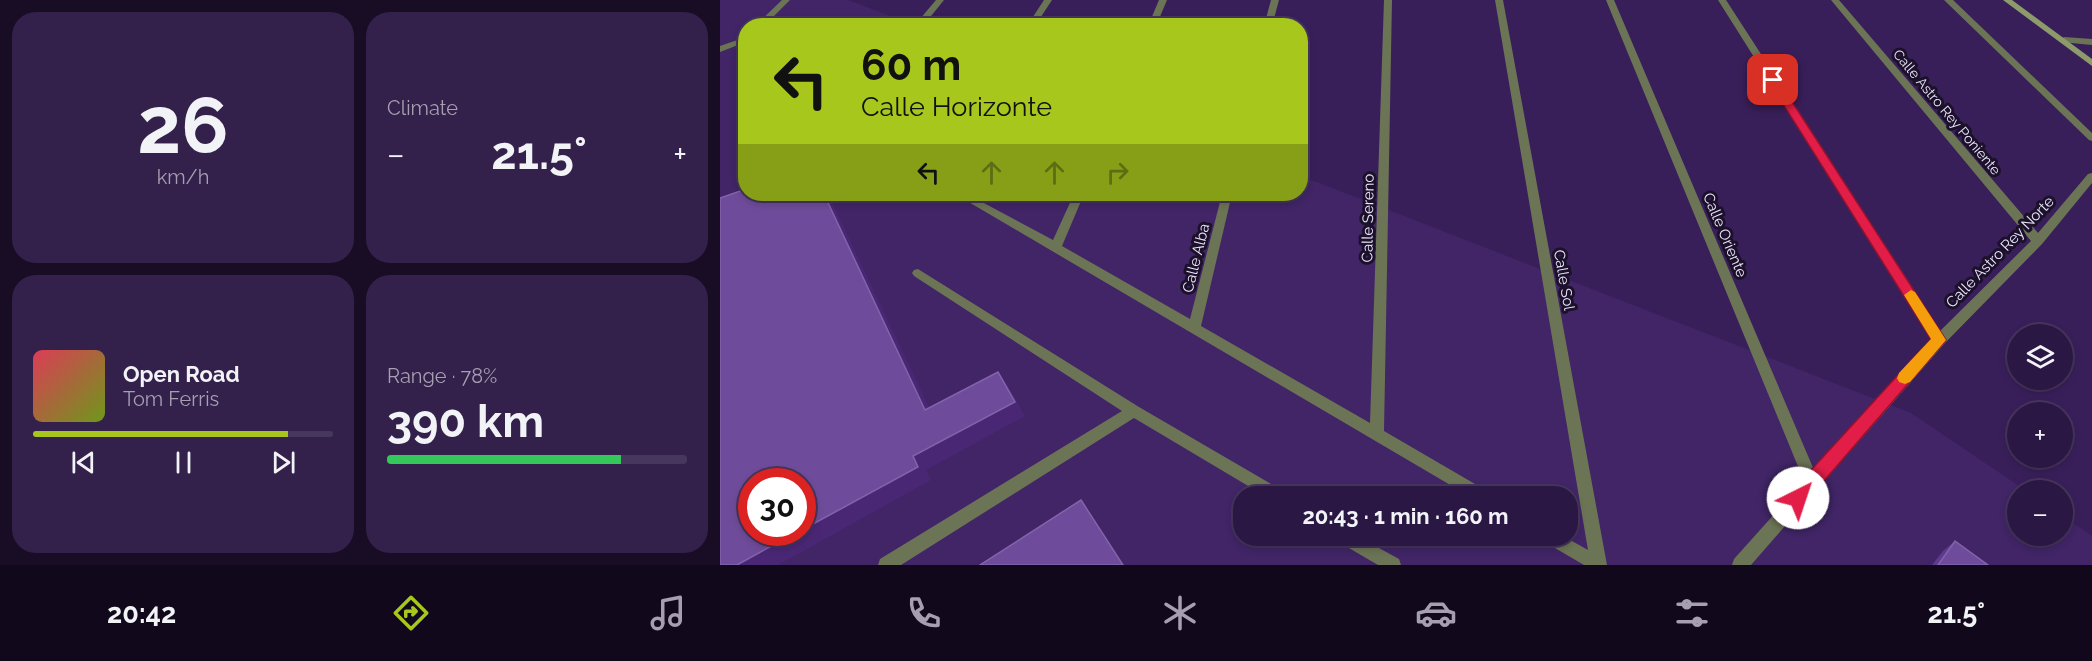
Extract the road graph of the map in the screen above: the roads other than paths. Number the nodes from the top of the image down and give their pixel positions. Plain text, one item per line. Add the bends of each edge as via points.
1 (786, 0) edge
2 (940, 0) edge
3 (1048, 0) edge
4 (1163, 0) edge
5 (1275, 0) edge
6 (1388, 0) edge
7 (1498, 0) edge
8 (1610, 0) edge
9 (1722, 0) edge
10 (1835, 0) edge
11 (1948, 0) edge
12 (2007, 0) edge
13 (767, 18) edge
14 (925, 18) edge
15 (1036, 18) edge
16 (1155, 18) edge
17 (1270, 18) edge
18 (2064, 40) junction
19 (738, 42) edge
20 (2092, 42) edge
21 (721, 49) edge
22 (2092, 63) edge
23 (2092, 138) edge
24 (2092, 176) edge
25 (973, 201) edge
26 (1076, 201) edge
27 (1225, 201) edge
28 (2038, 241) junction
29 (1056, 247) junction
30 (918, 273) dead end
31 (1194, 329) junction
32 (1939, 340) junction
33 (1134, 411) junction
34 (1377, 436) junction
35 (1812, 482) junction
36 (1261, 486) edge
37 (1464, 486) edge
38 (1360, 546) edge
39 (1566, 546) edge
40 (886, 565) edge
41 (1392, 565) edge
42 (1599, 565) edge
43 (1740, 565) edge

1 - 13 street
2 - 14 street
3 - 15 street
4 - 16 street
5 - 17 street
6 - 34 street, Calle Sereno
7 - 42 street, Calle Sol
8 - 35 street, Calle Oriente
9 - 32 street
10 - 28 street, Calle Astro Rey Poniente
11 - 23 street
12 - 18 main road
18 - 20 street
18 - 22 main road
19 - 21 street
24 - 28 street, Calle Astro Rey Norte
25 - 29 street
26 - 29 street
27 - 31 street, Calle Alba
28 - 32 street, Calle Astro Rey Norte
29 - 31 street
30 - 33 street
31 - 34 street
32 - 35 street, Calle Astro Rey Norte
33 - 36 street
33 - 40 street
34 - 37 street
35 - 43 street, Calle Astro Rey Norte
38 - 41 street
39 - 42 street

